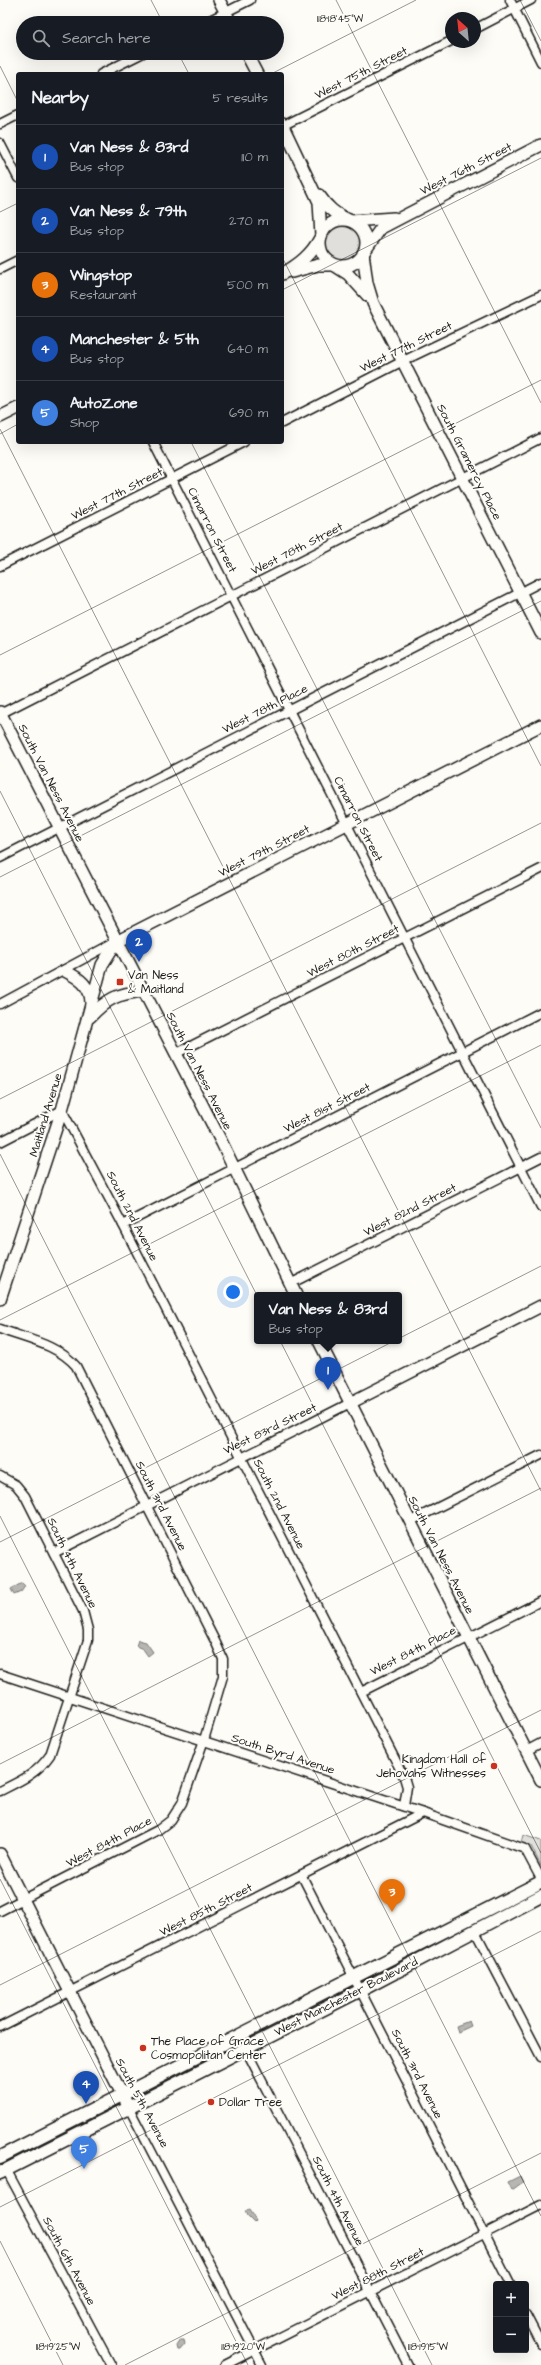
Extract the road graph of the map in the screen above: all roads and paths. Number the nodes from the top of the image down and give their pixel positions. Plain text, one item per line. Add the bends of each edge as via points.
1 (219, 0) edge
2 (250, 0) edge
3 (510, 0) edge
4 (531, 0) edge
5 (514, 9) junction
6 (225, 12) junction
7 (217, 16) edge
8 (227, 16) edge
9 (481, 26) edge
10 (445, 44) edge
11 (129, 60) edge
12 (250, 60) edge
13 (541, 62) edge
14 (105, 72) edge
15 (256, 72) edge
16 (16, 116) edge
17 (0, 124) edge
18 (284, 124) edge
19 (284, 129) edge
20 (0, 143) edge
21 (541, 145) edge
22 (16, 174) edge
23 (312, 183) junction
24 (403, 217) junction
25 (350, 221) junction
26 (321, 237) junction
27 (363, 252) junction
28 (16, 261) edge
29 (334, 265) junction
30 (0, 269) edge
31 (284, 274) edge
32 (284, 274) edge
33 (541, 295) edge
34 (374, 303) junction
35 (403, 361) junction
36 (16, 409) edge
37 (0, 417) edge
38 (284, 422) edge
39 (541, 438) edge
40 (154, 444) edge
41 (240, 444) edge
42 (462, 478) junction
43 (172, 479) junction
44 (0, 566) edge
45 (541, 582) edge
46 (520, 592) junction
47 (232, 596) junction
48 (541, 633) edge
49 (289, 710) junction
50 (0, 713) edge
51 (541, 724) edge
52 (347, 823) junction
53 (59, 828) junction
54 (0, 858) edge
55 (541, 869) edge
56 (405, 938) junction
57 (117, 941) junction
58 (65, 971) junction
59 (143, 990) junction
60 (0, 1004) edge
61 (541, 1012) edge
62 (90, 1014) junction
63 (462, 1052) junction
64 (175, 1054) junction
65 (62, 1110) junction
66 (0, 1142) edge
67 (541, 1157) edge
68 (521, 1168) junction
69 (234, 1169) junction
70 (541, 1208) edge
71 (123, 1225) junction
72 (290, 1284) junction
73 (294, 1292) edge
74 (0, 1299) edge
75 (541, 1306) edge
76 (0, 1329) edge
77 (320, 1344) edge
78 (350, 1404) junction
79 (541, 1455) edge
80 (241, 1457) junction
81 (0, 1476) edge
82 (147, 1505) junction
83 (409, 1522) junction
84 (54, 1553) junction
85 (541, 1601) edge
86 (468, 1637) junction
87 (0, 1674) edge
88 (361, 1692) junction
89 (70, 1697) junction
90 (204, 1740) junction
91 (541, 1743) edge
92 (526, 1751) junction
93 (541, 1780) edge
94 (0, 1792) edge
95 (404, 1806) junction
96 (423, 1813) junction
97 (0, 1854) edge
98 (302, 1876) junction
99 (541, 1881) edge
100 (541, 1896) edge
101 (23, 1900) junction
102 (0, 1911) edge
103 (475, 1931) junction
104 (355, 1977) junction
105 (361, 1990) junction
106 (70, 1992) junction
107 (0, 2027) edge
108 (245, 2048) junction
109 (541, 2057) edge
110 (122, 2095) junction
111 (129, 2108) junction
112 (0, 2157) edge
113 (3, 2171) edge
114 (541, 2205) edge
115 (485, 2233) junction
116 (509, 2281) edge
117 (371, 2291) junction
118 (527, 2317) edge
119 (541, 2344) edge
120 (254, 2350) junction
121 (111, 2365) edge
122 (225, 2365) edge
123 (262, 2365) edge
124 (408, 2365) edge

1 - 6 street
2 - 6 street
3 - 5 street
4 - 5 street
5 - 9 street
5 - 13 street
6 - 7 street
6 - 8 street
10 - 18 street, West 75th Street
11 - 14 street
12 - 15 street
16 - 17 street
19 - 23 street
20 - 22 street
21 - 24 street, West 76th Street
23 - 25 street via 326,205 337,215
23 - 26 street via 319,202
24 - 25 street, West 76th Street
24 - 27 street, West 76th Street via 382,228
25 - 26 street via 340,220 331,224
25 - 27 street via 358,226 364,235 366,245
26 - 29 street via 322,254
26 - 31 street via 313,251
27 - 29 street via 352,264
27 - 34 street, South Gramercy Place via 367,283
28 - 30 street
29 - 32 street via 299,269
29 - 34 street, South Gramercy Place via 362,287
33 - 35 street, West 77th Street
34 - 35 street, South Gramercy Place
35 - 38 street, West 77th Street
35 - 42 street, South Gramercy Place
36 - 37 street
39 - 42 street, West 78th Street
40 - 43 street, Cimarron Street
41 - 43 street, West 77th Street
42 - 46 street, South Gramercy Place
42 - 47 street, West 78th Street
43 - 44 street, West 77th Street
43 - 47 street, Cimarron Street
45 - 46 street, West 78th Place
46 - 48 street, South Gramercy Place
46 - 49 street, West 78th Place
47 - 49 street, Cimarron Street
47 - 50 street, West 78th Street
49 - 52 street, Cimarron Street
49 - 53 street, West 78th Place
50 - 53 street, South Van Ness Avenue
51 - 52 street, West 79th Street
52 - 56 street, Cimarron Street
52 - 57 street, West 79th Street
53 - 54 street, West 78th Place
53 - 57 street, South Van Ness Avenue
55 - 56 street, West 80th Street
56 - 63 street, Cimarron Street
56 - 64 street, West 80th Street
57 - 58 street, West 79th Street
57 - 59 street, South Van Ness Avenue
57 - 62 street, Maitland Avenue via 102,965
58 - 60 street, West 79th Street
58 - 62 street via 78,977 86,986 91,995
59 - 62 street via 120,994
59 - 64 street, South Van Ness Avenue
61 - 63 street, West 81st Street
62 - 65 street, Maitland Avenue
63 - 68 street, Cimarron Street
63 - 69 street, West 81st Street
64 - 69 street, South Van Ness Avenue
65 - 66 street
65 - 71 street, South 2nd Avenue
65 - 74 street, Maitland Avenue
67 - 68 street, West 82nd Street
68 - 70 street, Cimarron Street
68 - 72 street, West 82nd Street
69 - 71 street, West 81st Street
69 - 72 street, South Van Ness Avenue
71 - 80 street, South 2nd Avenue
72 - 73 street, South Van Ness Avenue
75 - 78 street, West 83rd Street
76 - 82 street, South 3rd Avenue via 55,1349 76,1366
77 - 78 street, South Van Ness Avenue
78 - 80 street, West 83rd Street
78 - 83 street, South Van Ness Avenue
79 - 83 street
80 - 82 street, West 83rd Street
80 - 88 street, South 2nd Avenue
81 - 84 street, South 4th Avenue via 16,1485 25,1496
82 - 84 street, West 83rd Street
82 - 90 street, South 3rd Avenue via 223,1659 223,1676
83 - 86 street, South Van Ness Avenue
84 - 89 street, South 4th Avenue via 83,1611 88,1630 88,1640
85 - 86 street, West 84th Place
86 - 88 street, West 84th Place
86 - 92 street, South Van Ness Avenue
87 - 89 street, South Byrd Avenue
88 - 95 street, South 2nd Avenue via 404,1777 407,1787
89 - 90 street, South Byrd Avenue
89 - 94 street, South 4th Avenue via 50,1755 33,1774
90 - 95 street, South Byrd Avenue
90 - 101 street, West 84th Place via 182,1803 171,1820 158,1830
91 - 92 street
92 - 93 street, South Van Ness Avenue
95 - 96 street, South Byrd Avenue
96 - 98 street, West 85th Street
96 - 99 street, South Byrd Avenue via 525,1849
97 - 101 street, South 5th Avenue
98 - 104 street, South 3rd Avenue
98 - 106 street, West 85th Street
99 - 104 main road, West Manchester Boulevard
100 - 103 main road, West Manchester Boulevard
101 - 102 street, West 84th Place
101 - 106 street, South 5th Avenue
103 - 105 main road, West Manchester Boulevard
103 - 109 street
104 - 105 street, South 3rd Avenue
104 - 110 main road, West Manchester Boulevard
105 - 108 main road, West Manchester Boulevard
105 - 115 street, South 3rd Avenue
106 - 107 street, West 85th Street
106 - 110 street, South 5th Avenue
108 - 111 main road, West Manchester Boulevard
108 - 117 street, South 4th Avenue
110 - 111 street, South 5th Avenue
110 - 112 main road, West Manchester Boulevard
111 - 113 main road, West Manchester Boulevard
111 - 120 street, South 5th Avenue
113 - 121 street, South 6th Avenue
114 - 115 street, West 88th Street
115 - 116 street, South 3rd Avenue
115 - 117 street, West 88th Street
117 - 120 street, West 88th Street
117 - 124 street, South 4th Avenue
118 - 119 street
120 - 122 street, West 88th Street
120 - 123 street, South 5th Avenue

